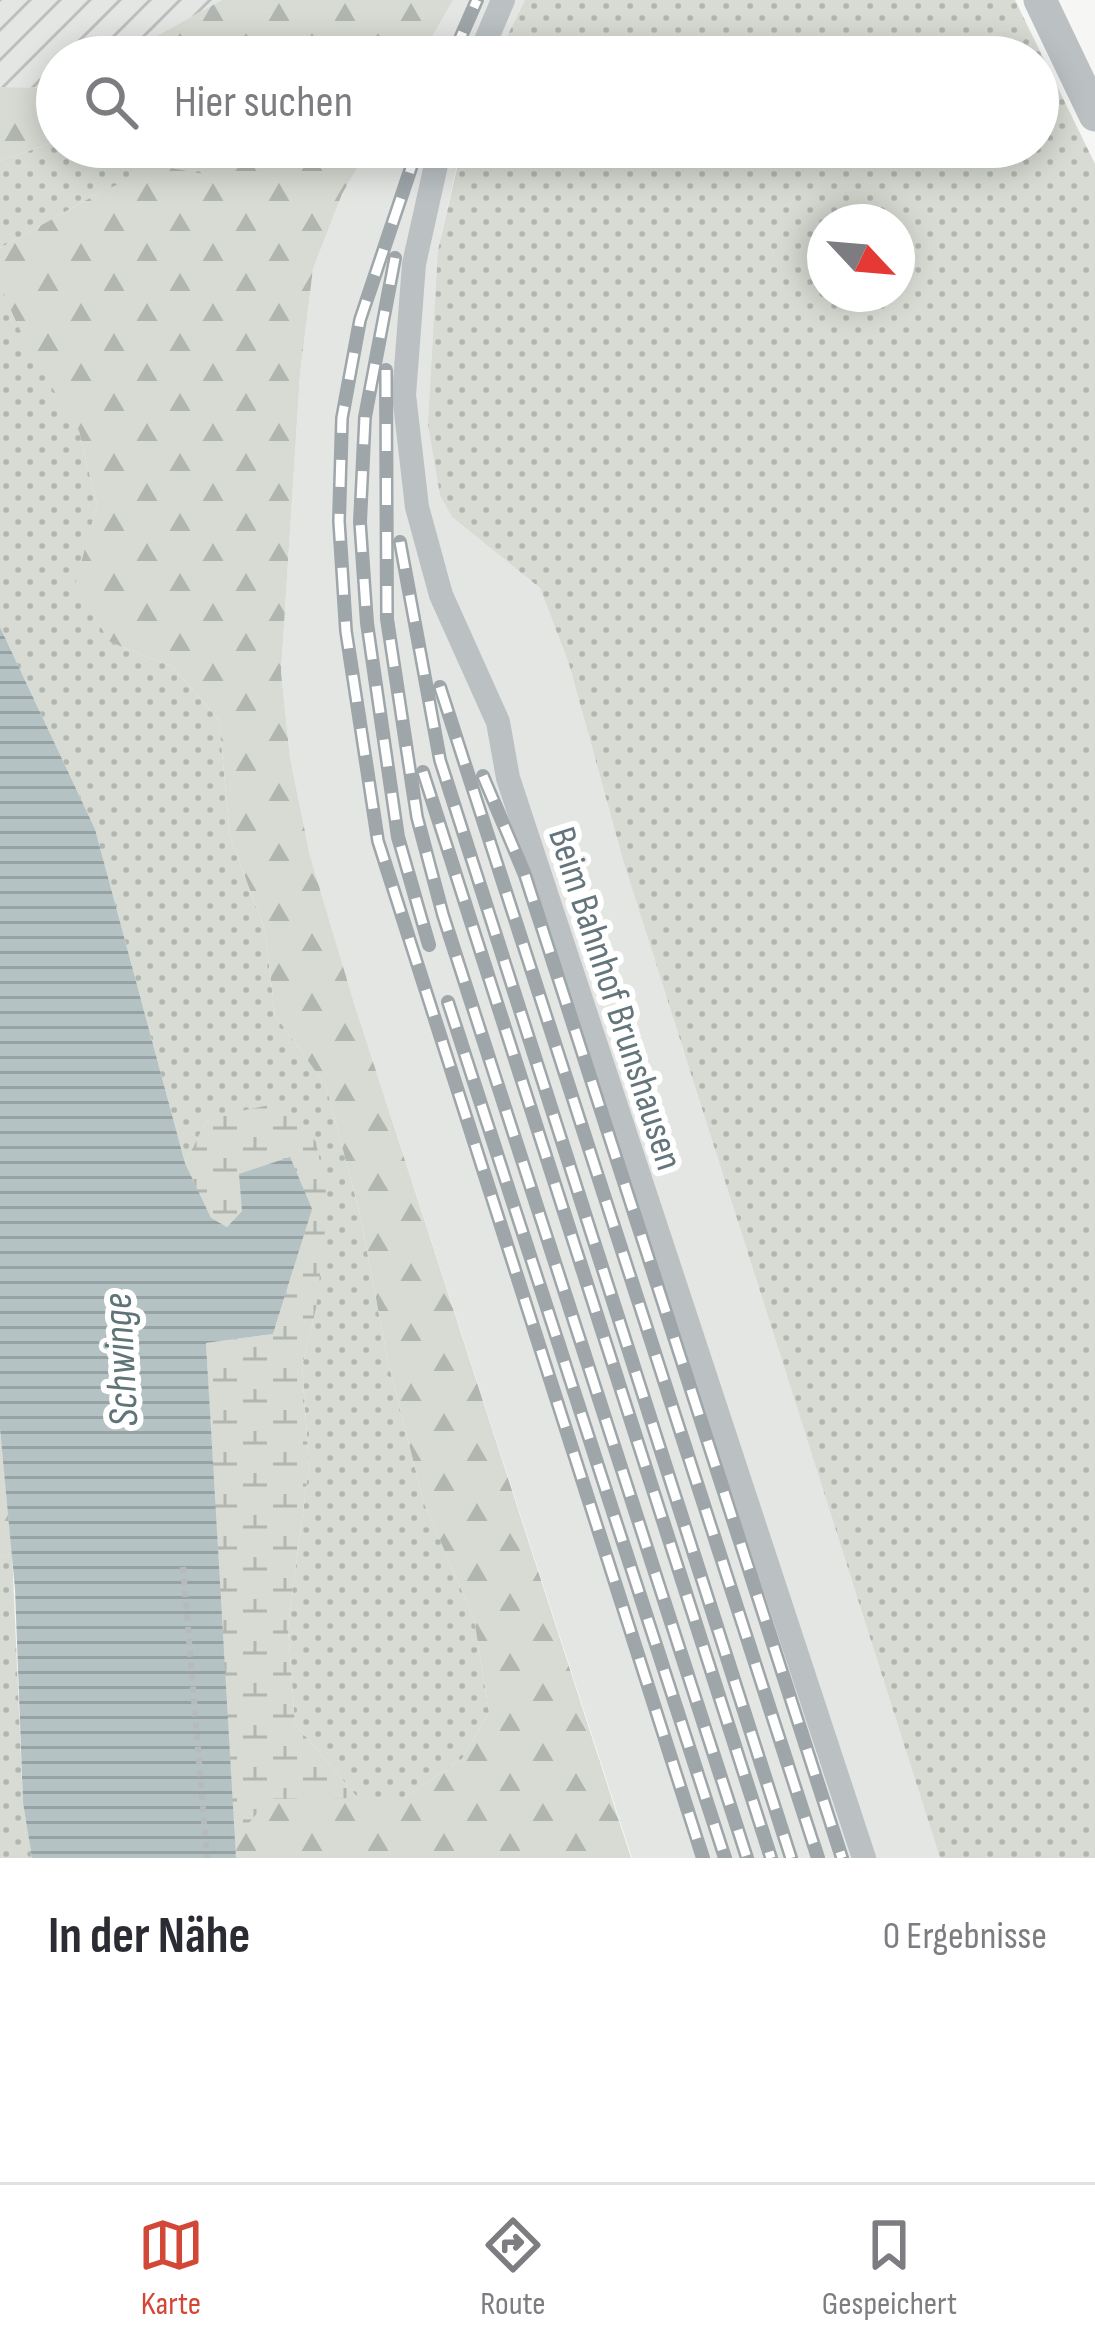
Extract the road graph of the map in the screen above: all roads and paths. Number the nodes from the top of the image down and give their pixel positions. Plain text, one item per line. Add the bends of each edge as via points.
1 (503, 0) edge
2 (1040, 0) edge
3 (488, 36) edge
4 (1057, 36) edge
5 (1059, 40) edge
6 (1095, 115) edge
7 (435, 168) edge
8 (183, 1568) dead end
9 (207, 1858) edge
10 (864, 1858) edge

1 - 3 street
2 - 4 street
5 - 6 street
7 - 10 street, Beim Bahnhof Brunshausen via 414,264 404,395 417,507 442,595 498,722 529,844
8 - 9 path

